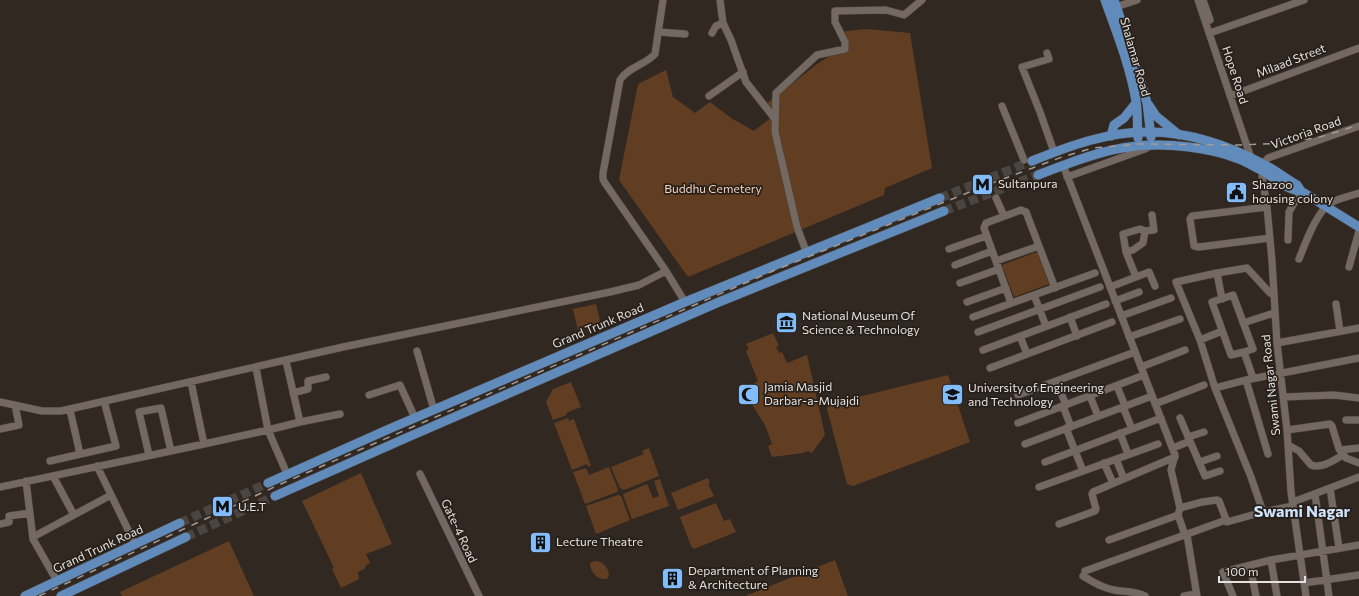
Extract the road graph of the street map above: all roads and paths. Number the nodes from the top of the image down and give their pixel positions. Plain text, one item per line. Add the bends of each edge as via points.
1 (663, 0) edge
2 (720, 0) edge
3 (922, 0) edge
4 (1105, 0) edge
5 (1137, 0) edge
6 (1198, 0) edge
7 (1203, 0) edge
8 (1304, 0) edge
9 (1115, 4) edge
10 (723, 23) junction
11 (659, 32) junction
12 (712, 33) dead end
13 (1212, 33) junction
14 (685, 34) dead end
15 (1359, 48) edge
16 (1047, 53) dead end
17 (743, 72) junction
18 (709, 96) dead end
19 (1230, 96) junction
20 (1136, 103) junction
21 (1147, 103) junction
22 (1002, 106) dead end
23 (775, 119) junction
24 (1359, 126) edge
25 (1150, 132) junction
26 (1137, 133) junction
27 (1179, 135) junction
28 (1111, 136) junction
29 (1151, 144) junction
30 (1138, 145) junction
31 (1054, 152) junction
32 (1251, 158) junction
33 (1028, 161) joint
34 (1063, 165) junction
35 (1264, 168) junction
36 (1038, 175) tunnel mouth
37 (1067, 177) junction
38 (1301, 192) junction
39 (1359, 193) edge
40 (940, 198) tunnel mouth
41 (996, 198) dead end
42 (1267, 207) junction
43 (1326, 207) junction
44 (944, 211) tunnel mouth
45 (1152, 215) dead end
46 (1004, 216) junction
47 (1359, 227) edge
48 (1145, 231) junction
49 (1359, 231) edge
50 (986, 236) junction
51 (1270, 238) junction
52 (1288, 240) dead end
53 (1039, 246) junction
54 (949, 249) dead end
55 (806, 251) junction
56 (992, 251) junction
57 (1126, 252) junction
58 (1299, 259) dead end
59 (955, 265) dead end
60 (997, 265) junction
61 (1349, 267) dead end
62 (666, 272) junction
63 (1095, 273) dead end
64 (1217, 273) junction
65 (1136, 277) junction
66 (960, 283) dead end
67 (1155, 286) dead end
68 (1100, 287) dead end
69 (1110, 287) junction
70 (1006, 288) junction
71 (1055, 288) junction
72 (1139, 292) dead end
73 (1273, 294) junction
74 (1034, 295) junction
75 (1171, 298) dead end
76 (1222, 299) junction
77 (1115, 301) junction
78 (685, 302) junction
79 (967, 302) dead end
80 (1012, 303) junction
81 (1106, 304) dead end
82 (1336, 304) dead end
83 (1040, 310) junction
84 (1274, 314) junction
85 (1121, 316) junction
86 (973, 317) dead end
87 (1070, 317) junction
88 (1180, 319) dead end
89 (1112, 322) dead end
90 (1244, 323) junction
91 (1046, 326) junction
92 (1359, 328) edge
93 (1340, 330) junction
94 (1222, 331) junction
95 (978, 332) dead end
96 (1020, 336) junction
97 (1076, 336) junction
98 (1129, 337) junction
99 (1200, 340) junction
100 (1277, 343) junction
101 (983, 350) dead end
102 (1186, 350) dead end
103 (417, 351) dead end
104 (1135, 352) junction
105 (1244, 352) junction
106 (1027, 354) junction
107 (1359, 358) edge
108 (286, 361) junction
109 (1141, 367) junction
110 (256, 368) junction
111 (990, 368) dead end
112 (1281, 373) junction
113 (1144, 376) junction
114 (326, 378) dead end
115 (1250, 379) junction
116 (1056, 381) junction
117 (191, 382) junction
118 (1204, 385) dead end
119 (1117, 386) junction
120 (1215, 388) junction
121 (294, 393) junction
122 (369, 395) dead end
123 (1018, 395) dead end
124 (1090, 396) junction
125 (1152, 396) junction
126 (1284, 397) junction
127 (1359, 398) edge
128 (104, 401) junction
129 (0, 402) edge
130 (1155, 404) junction
131 (15, 405) junction
132 (1064, 406) junction
133 (1124, 406) junction
134 (70, 410) junction
135 (434, 410) junction
136 (340, 414) dead end
137 (1098, 416) junction
138 (415, 418) junction
139 (1160, 418) junction
140 (1180, 418) dead end
141 (1346, 420) dead end
142 (1359, 420) edge
143 (300, 422) junction
144 (1018, 423) dead end
145 (1069, 428) junction
146 (0, 429) edge
147 (389, 429) junction
148 (1132, 429) junction
149 (268, 430) junction
150 (1287, 430) junction
151 (1204, 432) dead end
152 (1120, 433) junction
153 (1189, 439) junction
154 (394, 443) junction
155 (204, 444) junction
156 (1025, 444) dead end
157 (1158, 444) dead end
158 (1288, 445) junction
159 (1173, 448) junction
160 (1359, 448) edge
161 (1075, 450) junction
162 (171, 451) junction
163 (1342, 452) junction
164 (80, 454) junction
165 (1128, 454) junction
166 (1268, 454) dead end
167 (149, 455) junction
168 (1217, 456) dead end
169 (1175, 457) junction
170 (1116, 459) junction
171 (50, 461) dead end
172 (1045, 462) dead end
173 (1200, 462) junction
174 (1104, 463) junction
175 (1359, 463) edge
176 (97, 466) junction
177 (1083, 471) junction
178 (1220, 471) dead end
179 (287, 474) junction
180 (420, 474) dead end
181 (53, 476) junction
182 (1359, 477) edge
183 (1124, 479) junction
184 (26, 481) junction
185 (268, 483) tunnel mouth
186 (1113, 483) junction
187 (0, 487) edge
188 (1039, 487) dead end
189 (1330, 488) junction
190 (1315, 494) junction
191 (111, 495) junction
192 (275, 496) tunnel mouth
193 (1293, 504) junction
194 (1179, 512) junction
195 (1263, 512) junction
196 (30, 513) junction
197 (74, 515) junction
198 (1226, 520) junction
199 (0, 524) edge
200 (180, 524) tunnel mouth
201 (1060, 524) dead end
202 (1186, 535) junction
203 (33, 537) junction
204 (186, 537) tunnel mouth
205 (1109, 540) dead end
206 (135, 544) junction
207 (1359, 545) edge
208 (1339, 548) junction
209 (1323, 552) junction
210 (1300, 556) junction
211 (1271, 560) junction
212 (1250, 566) junction
213 (1359, 575) edge
214 (1327, 579) junction
215 (57, 581) junction
216 (1304, 582) junction
217 (1196, 595) edge
218 (25, 596) edge
219 (61, 596) edge
220 (479, 596) edge
221 (1145, 596) edge
222 (1184, 596) edge
223 (1232, 596) edge
224 (1256, 596) edge
225 (1277, 596) edge
226 (1306, 596) edge
227 (1329, 596) edge

1 - 11 street
2 - 10 street
3 - 23 street via 904,15 886,10 835,11 835,22 845,42 845,49 817,55 776,93
4 - 20 main road, Shalamar Road via 1126,60
5 - 9 street
6 - 13 street, Hope Road
7 - 13 street
8 - 13 street
9 - 21 main road, Shalamar Road
10 - 12 street via 716,26
10 - 17 street
11 - 14 street
11 - 62 street via 655,54 626,72 620,80 603,179
13 - 19 street, Hope Road
15 - 19 street, Milaad Street
16 - 31 street via 1049,59 1022,67
17 - 18 street
17 - 23 street via 746,82
19 - 32 street, Hope Road
20 - 26 main road, Shalamar Road
20 - 28 main road via 1124,118 1114,125
21 - 25 main road, Shalamar Road
21 - 27 main road via 1156,116
22 - 33 street
23 - 55 street via 775,132 797,227
24 - 35 street, Victoria Road via 1268,158
25 - 26 main road
25 - 27 main road
25 - 29 main road, Shalamar Road
26 - 28 main road
26 - 30 main road, Shalamar Road
27 - 32 main road via 1219,145
28 - 31 main road
29 - 30 main road
29 - 35 main road via 1214,151
29 - 37 street via 1145,149
30 - 34 main road via 1099,153
31 - 33 main road
32 - 35 main road
34 - 36 main road
34 - 37 street
35 - 38 main road via 1298,185
35 - 42 street, Swami Nagar Road via 1262,176
37 - 69 street
38 - 43 main road
38 - 52 street via 1289,212
39 - 43 street via 1332,202
40 - 55 main road, Grand Trunk Road
41 - 46 street
42 - 51 street, Swami Nagar Road
42 - 51 street via 1192,216 1191,231 1194,246
43 - 47 main road
43 - 58 street via 1308,236
44 - 154 main road via 719,302
45 - 48 street via 1154,230
46 - 50 street via 986,223
46 - 53 street via 1024,210
48 - 57 street via 1143,243
48 - 57 street via 1140,229 1123,234
49 - 61 street
50 - 54 street
50 - 56 street
51 - 73 street, Swami Nagar Road
53 - 60 street
53 - 71 street
55 - 78 main road, Grand Trunk Road
56 - 59 street
56 - 60 street
57 - 65 street
60 - 66 street
60 - 70 street
62 - 78 street
62 - 108 street via 639,285 610,292
63 - 71 street
64 - 73 street via 1248,268
64 - 76 street
64 - 99 street via 1176,282
65 - 67 street via 1149,272
65 - 69 street
68 - 83 street
69 - 77 street
70 - 79 street
70 - 80 street
71 - 74 street
72 - 77 street
73 - 84 street, Swami Nagar Road
74 - 80 street
74 - 83 street
75 - 85 street
76 - 90 street via 1233,295
76 - 94 street via 1212,302
77 - 85 street
78 - 135 main road, Grand Trunk Road
80 - 86 street
81 - 87 street
82 - 93 street
83 - 91 street
83 - 95 street
84 - 90 street
84 - 100 street, Swami Nagar Road
85 - 98 street
87 - 91 street
87 - 97 street
88 - 98 street
89 - 97 street
90 - 105 street via 1253,349
91 - 96 street
92 - 93 street
93 - 100 street
94 - 99 street
94 - 105 street via 1231,355
96 - 101 street
96 - 106 street
97 - 106 street
98 - 104 street
99 - 120 street
100 - 112 street, Swami Nagar Road
102 - 109 street
103 - 135 street
104 - 109 street
104 - 116 street
105 - 115 street
106 - 111 street
107 - 112 street
108 - 110 street
108 - 121 street
109 - 113 street
110 - 117 street
110 - 149 street
112 - 115 street
112 - 126 street, Swami Nagar Road
113 - 119 street
113 - 125 street
114 - 121 street via 308,381 308,389
115 - 120 street
115 - 166 street
116 - 123 street
116 - 132 street
117 - 128 street
117 - 155 street
118 - 130 street
119 - 124 street
119 - 133 street
120 - 195 street
121 - 143 street
122 - 138 street via 400,385
124 - 132 street
124 - 137 street
125 - 130 street
125 - 133 street
126 - 127 street via 1334,394
126 - 150 street, Swami Nagar Road
128 - 134 street
128 - 164 street via 116,446
129 - 131 street
130 - 139 street
131 - 134 street via 51,412
131 - 146 street via 19,425
132 - 144 street
132 - 145 street
133 - 137 street
133 - 148 street
134 - 164 street
135 - 138 main road, Grand Trunk Road
136 - 143 street
137 - 145 street
138 - 147 main road, Grand Trunk Road
139 - 148 street
139 - 159 street
140 - 153 street
141 - 142 street
143 - 149 street
145 - 156 street
145 - 161 street
147 - 154 main road
147 - 179 main road, Grand Trunk Road
148 - 152 street
149 - 155 street
149 - 179 street
150 - 158 street, Swami Nagar Road
150 - 163 street via 1330,424
151 - 153 street
152 - 161 street
152 - 165 street
153 - 159 street
153 - 173 street
154 - 192 main road
155 - 162 street
157 - 165 street
158 - 163 street via 1299,451 1313,467 1329,464
158 - 193 street, Swami Nagar Road
159 - 169 street
160 - 163 street
161 - 172 street
161 - 177 street
162 - 167 street
162 - 167 street via 161,408 139,412
163 - 175 street via 1346,458
164 - 171 street
165 - 170 street
167 - 176 street
168 - 173 street
169 - 183 street
169 - 194 street via 1171,470
170 - 174 street
170 - 183 street
173 - 178 street via 1205,476
174 - 177 street
174 - 186 street
176 - 181 street
176 - 191 street
177 - 188 street
179 - 185 main road, Grand Trunk Road
180 - 220 street, Gate-4 Road
181 - 184 street
181 - 197 street
182 - 189 street
183 - 186 street
184 - 187 street
184 - 196 street
186 - 201 street via 1092,493 1095,511
189 - 190 street
189 - 208 street
190 - 193 street
190 - 209 street
191 - 197 street
191 - 206 street
193 - 195 street
193 - 210 street, Swami Nagar Road
194 - 198 street via 1202,502 1217,500
194 - 202 street
194 - 205 street
195 - 198 street via 1231,522
196 - 199 street via 9,516 9,522
196 - 203 street
197 - 203 street
198 - 202 street
200 - 206 main road, Grand Trunk Road
202 - 217 street
202 - 221 street via 1084,574 1097,585 1112,590 1138,592
203 - 215 street
204 - 219 main road
206 - 215 main road, Grand Trunk Road
207 - 208 street
208 - 209 street
209 - 210 street
209 - 214 street
210 - 211 street
210 - 216 street, Swami Nagar Road
211 - 212 street
211 - 225 street
212 - 223 street via 1223,572
212 - 224 street
213 - 214 street
214 - 216 street
214 - 227 street
215 - 218 main road, Grand Trunk Road
216 - 226 street, Swami Nagar Road
217 - 222 street

